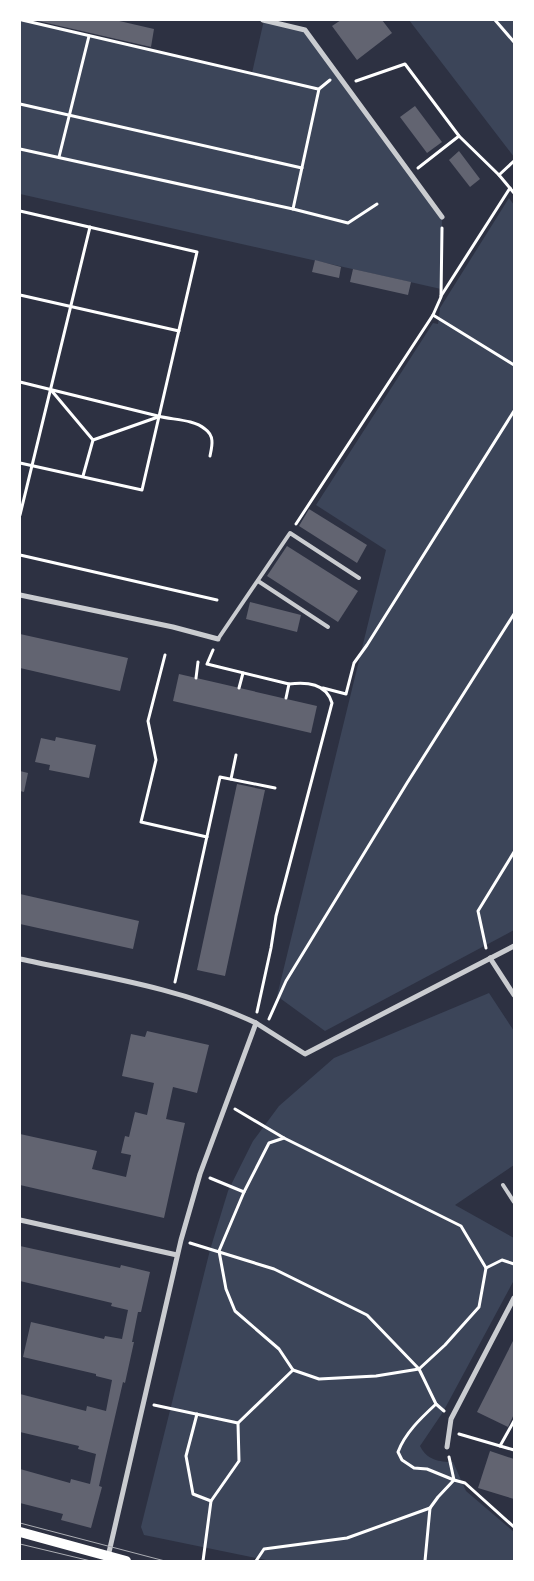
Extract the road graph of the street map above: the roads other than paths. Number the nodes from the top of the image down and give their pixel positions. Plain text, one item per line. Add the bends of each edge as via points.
1 (263, 20) edge
2 (442, 217) road end
3 (359, 578) dead end
4 (258, 581) junction
5 (20, 595) edge
6 (328, 627) dead end
7 (218, 639) joint
8 (514, 946) edge
9 (490, 958) junction
10 (20, 959) edge
11 (514, 995) edge
12 (256, 1023) junction
13 (503, 1185) dead end
14 (514, 1202) edge
15 (20, 1220) edge
16 (177, 1255) junction
17 (514, 1298) edge
18 (447, 1447) road end
19 (20, 1532) edge
20 (107, 1559) edge
21 (126, 1561) edge

1 - 2 street via 305,30
3 - 4 lane via 290,533
4 - 6 lane
4 - 7 lane
5 - 7 street
8 - 9 street
9 - 11 street
9 - 12 street via 304,1054
10 - 12 street via 173,992
12 - 16 street via 200,1174
13 - 14 lane
15 - 16 street
16 - 20 street
17 - 18 street via 451,1419
19 - 20 main road
20 - 21 main road

